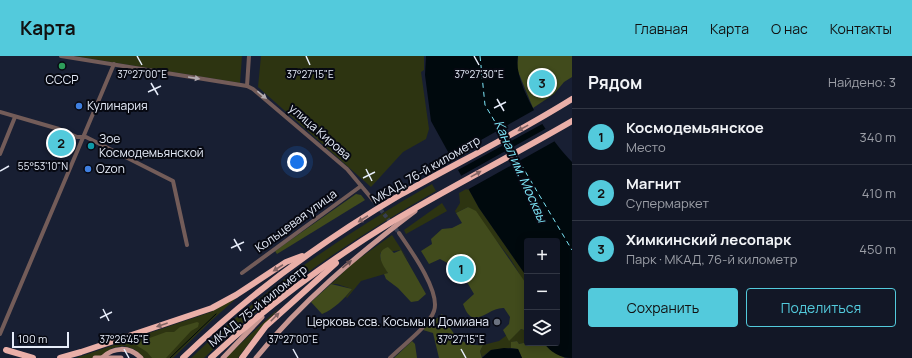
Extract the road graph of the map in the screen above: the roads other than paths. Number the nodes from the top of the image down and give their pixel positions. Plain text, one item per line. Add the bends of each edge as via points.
1 (61, 56) edge
2 (249, 56) edge
3 (114, 64) junction
4 (247, 86) junction
5 (572, 99) edge
6 (0, 112) edge
7 (15, 117) junction
8 (572, 120) edge
9 (83, 137) junction
10 (0, 154) edge
11 (361, 186) junction
12 (373, 200) tunnel mouth
13 (429, 201) junction
14 (399, 233) tunnel mouth
15 (361, 242) junction
16 (187, 245) dead end
17 (313, 252) junction
18 (242, 273) dead end
19 (274, 304) junction
20 (0, 334) edge
21 (3, 349) edge
22 (21, 358) edge
23 (33, 358) edge
24 (60, 358) edge
25 (95, 358) edge
26 (102, 358) edge
27 (122, 358) edge
28 (141, 358) edge
29 (183, 358) edge
30 (211, 358) edge
31 (223, 358) edge
32 (242, 358) edge
33 (256, 358) edge
34 (390, 358) edge

1 - 3 street
2 - 4 street
3 -> 4 street
3 - 9 street
4 -> 11 street, улица Кирова via 259,92 347,169
5 -> 17 highway, МКАД, 76-й километр via 399,196
6 - 7 street
7 - 9 street
7 - 10 street
13 -> 8 highway
9 - 16 street via 126,155 173,181
9 - 20 street
11 - 12 street, улица Кирова
11 - 18 street, Кольцевая улица
13 - 15 highway
33 -> 13 main road via 275,334 318,290
14 - 34 street via 432,290 435,306 429,320
15 - 19 highway, МКАД, 75-й километр
32 -> 15 highway via 266,326 282,310
17 -> 24 highway via 286,262 212,308
17 - 29 highway, МКАД, 75-й километр via 242,304
19 - 30 highway, МКАД, 75-й километр
19 - 31 main road
21 - 22 highway
21 - 23 highway
25 - 27 main road, bridge
26 - 28 main road via 107,353 120,349 133,352

